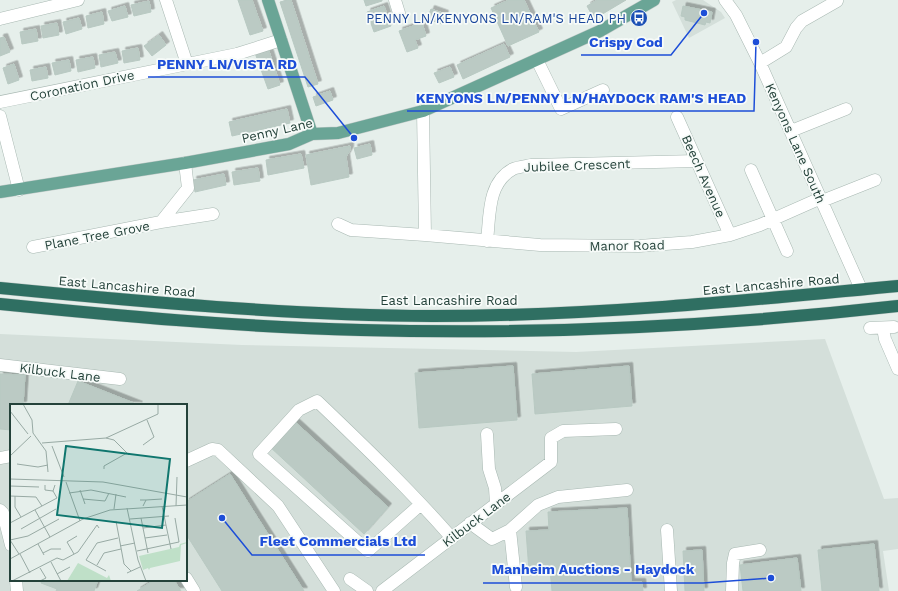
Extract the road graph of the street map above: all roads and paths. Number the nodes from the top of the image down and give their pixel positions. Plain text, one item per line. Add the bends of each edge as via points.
1 (78, 0) edge
2 (166, 0) edge
3 (268, 0) edge
4 (654, 0) edge
5 (725, 0) edge
6 (838, 3) edge
7 (0, 19) edge
8 (281, 40) junction
9 (537, 60) junction
10 (760, 63) junction
11 (187, 64) junction
12 (603, 90) dead end
13 (0, 102) edge
14 (846, 109) dead end
15 (423, 111) junction
16 (0, 116) edge
17 (677, 117) dead end
18 (791, 131) junction
19 (312, 134) junction
20 (697, 161) junction
21 (185, 162) junction
22 (751, 170) dead end
23 (875, 180) dead end
24 (19, 190) junction
25 (0, 192) edge
26 (821, 200) junction
27 (213, 214) dead end
28 (773, 219) junction
29 (161, 222) junction
30 (338, 224) dead end
31 (425, 235) junction
32 (730, 235) junction
33 (487, 241) junction
34 (33, 247) dead end
35 (787, 251) dead end
36 (898, 286) edge
37 (0, 288) edge
38 (861, 290) junction
39 (0, 304) edge
40 (898, 306) edge
41 (898, 313) edge
42 (824, 314) junction
43 (882, 328) dead end
44 (0, 365) edge
45 (898, 369) edge
46 (120, 379) dead end
47 (616, 429) dead end
48 (487, 434) dead end
49 (10, 456) edge
50 (0, 458) edge
51 (187, 461) edge
52 (627, 490) dead end
53 (496, 503) junction
54 (421, 504) junction
55 (0, 510) edge
56 (470, 523) junction
57 (510, 530) junction
58 (667, 530) dead end
59 (451, 537) junction
60 (10, 540) edge
61 (10, 544) edge
62 (0, 545) edge
63 (760, 550) dead end
64 (350, 578) dead end
65 (187, 580) edge
66 (16, 581) edge
67 (516, 587) dead end
68 (17, 591) edge
69 (194, 591) edge
70 (334, 591) edge
71 (367, 591) edge
72 (382, 591) edge
73 (671, 591) edge
74 (732, 591) edge

1 - 7 street
2 - 11 street
3 - 8 main road
4 - 9 main road, Penny Lane via 600,31
5 - 10 street, Kenyons Lane South
6 - 10 street via 802,21 786,47
8 - 11 street, Coronation Drive via 237,54
8 - 19 main road
9 - 12 street via 561,109
9 - 15 main road, Penny Lane
10 - 18 street, Kenyons Lane South
11 - 13 street, Coronation Drive
14 - 18 street
15 - 19 main road, Penny Lane via 338,133
15 - 31 street
16 - 24 street
17 - 20 street, Beech Avenue
18 - 26 street, Kenyons Lane South
19 - 21 main road, Penny Lane via 289,144
20 - 32 street, Beech Avenue
20 - 33 street, Jubilee Crescent via 531,165 513,169 500,180 492,196
21 - 24 main road, Penny Lane
21 - 29 street, Plane Tree Grove via 188,188
22 - 28 street
23 - 26 street, Manor Road
24 - 25 main road, Penny Lane
26 - 28 street, Manor Road
26 - 38 street, Kenyons Lane South
27 - 29 street, Plane Tree Grove
28 - 32 street, Manor Road
28 - 35 street
29 - 34 street, Plane Tree Grove
30 - 31 street, Manor Road via 351,230
31 - 33 street, Manor Road
32 - 33 street, Manor Road via 692,242 639,246 568,246
36 - 38 highway, East Lancashire Road
37 - 38 highway, East Lancashire Road via 235,309 432,316 529,315
39 - 42 highway via 225,324 360,330 542,330
40 - 42 highway
41 - 42 highway
43 - 45 street
44 - 46 street, Kilbuck Lane
47 - 53 street, Kilbuck Lane via 563,431 551,438 551,462
48 - 53 street via 489,469 495,488
49 - 50 street
51 - 70 street via 212,449 218,450 275,502
52 - 57 street via 558,497 538,505
53 - 56 street, Kilbuck Lane
54 - 54 street via 317,402 299,410 259,454 368,551
54 - 59 street
55 - 60 street
56 - 57 street via 492,539
56 - 59 street, Kilbuck Lane
57 - 67 street
58 - 73 street
59 - 72 street, Kilbuck Lane
61 - 62 street
63 - 74 street via 735,554 732,563
64 - 71 street
65 - 69 street
66 - 68 street

